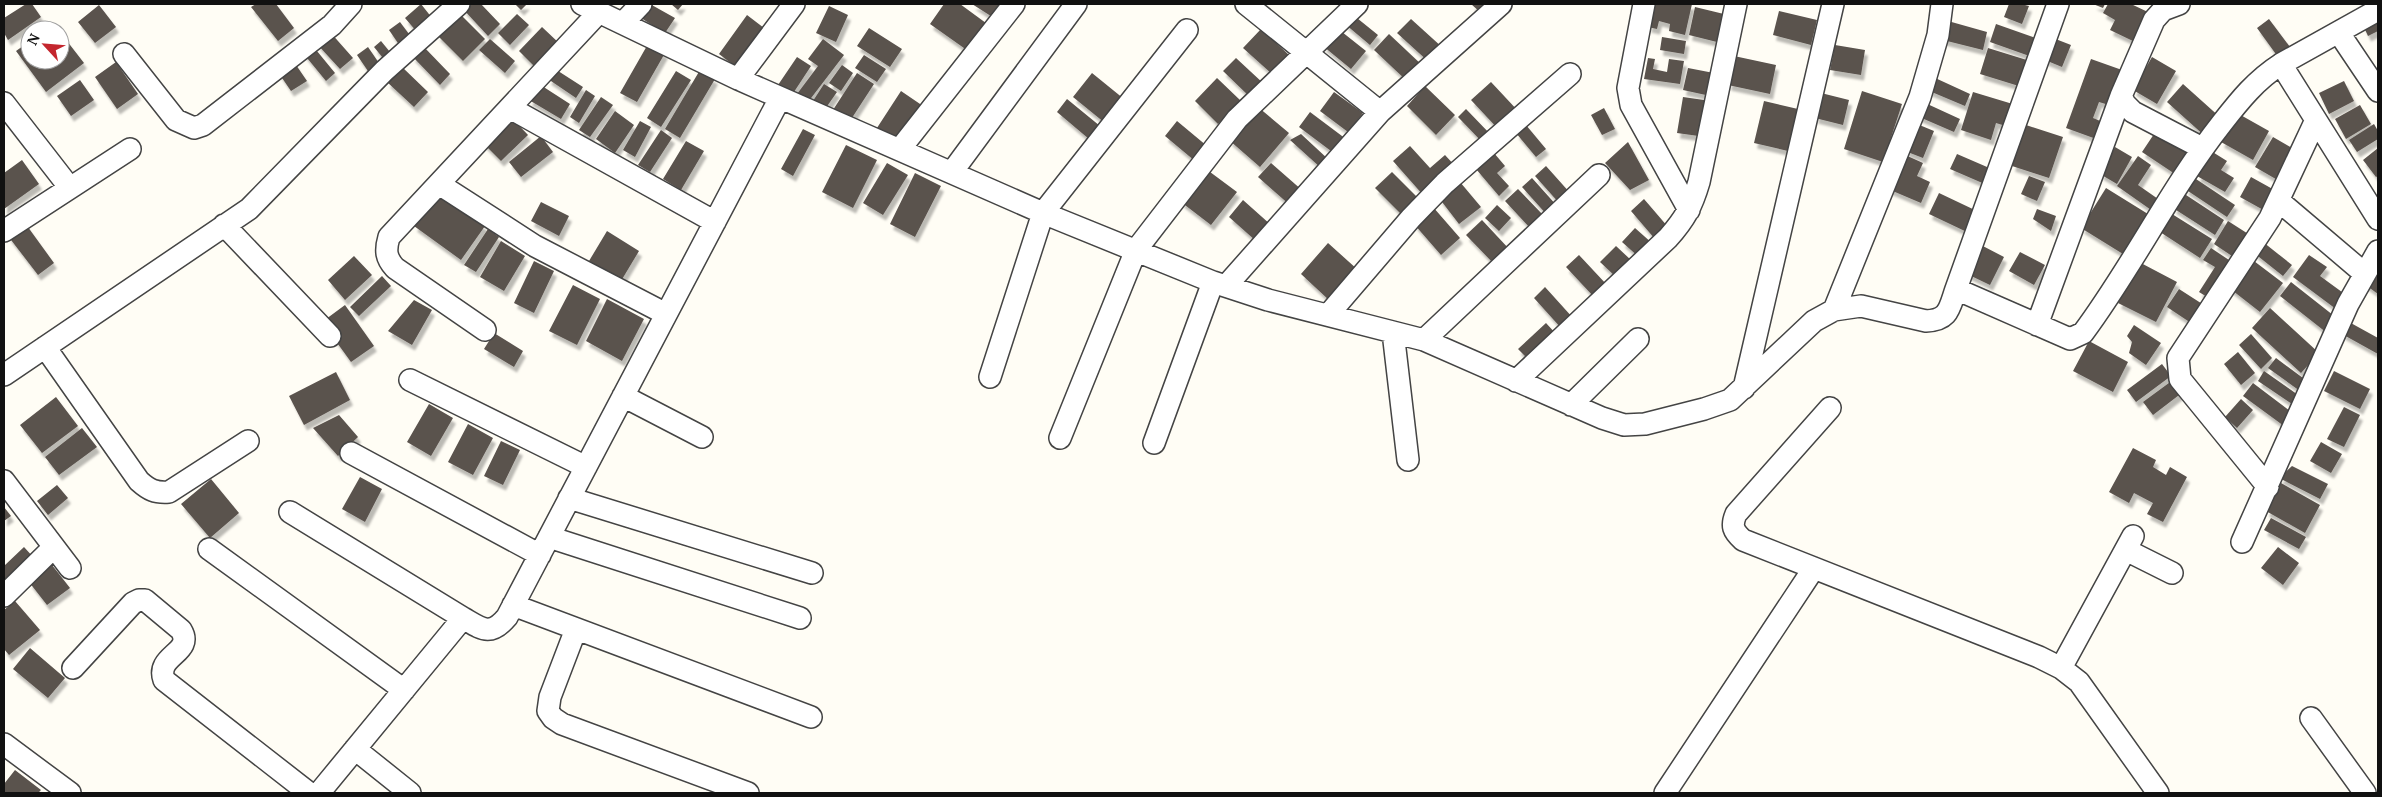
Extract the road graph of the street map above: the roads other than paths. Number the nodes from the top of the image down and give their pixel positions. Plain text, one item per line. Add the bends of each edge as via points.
1 (351, 4) edge
2 (459, 4) edge
3 (641, 4) edge
4 (794, 4) edge
5 (1014, 4) edge
6 (1076, 4) edge
7 (1246, 4) edge
8 (1356, 4) edge
9 (1501, 4) edge
10 (1644, 4) edge
11 (1733, 4) edge
12 (1833, 4) edge
13 (1942, 4) edge
14 (2058, 4) edge
15 (2179, 4) edge
16 (591, 8) edge
17 (2378, 10) edge
18 (623, 23) junction
19 (1187, 30) dead end
20 (2339, 33) junction
21 (1306, 52) junction
22 (124, 54) dead end
23 (2281, 64) junction
24 (1570, 74) dead end
25 (738, 79) junction
26 (2378, 91) edge
27 (2121, 96) junction
28 (780, 98) junction
29 (4, 103) edge
30 (510, 108) junction
31 (1380, 112) junction
32 (2315, 122) junction
33 (2202, 148) junction
34 (130, 149) dead end
35 (900, 149) junction
36 (952, 172) junction
37 (1600, 175) dead end
38 (439, 184) junction
39 (70, 188) junction
40 (2279, 201) junction
41 (1689, 210) junction
42 (1043, 213) junction
43 (2378, 220) edge
44 (714, 222) junction
45 (224, 226) junction
46 (4, 231) edge
47 (1136, 250) junction
48 (2378, 251) edge
49 (2365, 274) junction
50 (1220, 284) junction
51 (1956, 290) junction
52 (1834, 310) junction
53 (666, 314) junction
54 (1328, 315) junction
55 (2037, 325) junction
56 (485, 330) dead end
57 (1393, 332) junction
58 (330, 336) dead end
59 (1638, 339) dead end
60 (1424, 340) junction
61 (45, 347) junction
62 (4, 375) edge
63 (990, 377) dead end
64 (410, 380) dead end
65 (1516, 381) junction
66 (1744, 388) junction
67 (623, 396) junction
68 (1571, 405) junction
69 (1830, 408) dead end
70 (702, 437) dead end
71 (1060, 438) dead end
72 (248, 441) dead end
73 (1154, 443) dead end
74 (351, 453) dead end
75 (1408, 460) dead end
76 (586, 467) junction
77 (4, 481) edge
78 (2268, 487) junction
79 (569, 498) junction
80 (290, 512) dead end
81 (2242, 542) dead end
82 (544, 546) junction
83 (54, 547) junction
84 (209, 549) dead end
85 (70, 568) dead end
86 (1814, 568) junction
87 (812, 573) dead end
88 (2172, 573) dead end
89 (4, 596) edge
90 (513, 605) junction
91 (463, 618) junction
92 (800, 618) dead end
93 (576, 629) junction
94 (73, 668) dead end
95 (2061, 668) junction
96 (404, 690) junction
97 (811, 717) dead end
98 (2311, 718) dead end
99 (4, 744) edge
100 (355, 749) junction
101 (70, 793) edge
102 (309, 793) edge
103 (319, 793) edge
104 (410, 793) edge
105 (748, 793) edge
106 (1665, 793) edge
107 (2158, 793) edge
108 (2364, 793) edge

1 - 22 street via 332,25 203,125 194,128 176,120
2 - 45 street via 384,71 249,209
3 - 18 street
4 - 25 street
5 - 35 street
6 - 36 street
7 - 21 street
8 - 21 street
9 - 31 street
10 - 41 street via 1628,88 1631,105
11 - 41 street via 1699,182
12 - 66 street
13 - 52 street via 1938,35 1920,97
14 - 51 street
15 - 27 street via 2164,10 2154,20
16 - 18 street
16 - 30 street
17 - 20 street
18 - 25 street
19 - 42 street
20 - 23 street
20 - 26 street
21 - 31 street
21 - 47 street via 1238,119
23 - 32 street
23 - 33 street via 2248,90
24 - 54 street via 1445,183
25 - 28 street
27 - 33 street via 2133,112
27 - 55 street
28 - 35 street
28 - 44 street
29 - 39 street
30 - 38 street
30 - 44 street
31 - 50 street
32 - 40 street
32 - 43 street
33 - 55 street via 2082,333 2070,339
34 - 39 street
35 - 36 street
36 - 42 street
37 - 60 street
38 - 53 street via 534,246
38 - 56 street via 389,237 388,261
39 - 46 street
40 - 49 street
40 - 78 street via 2178,358 2177,369 2180,379
41 - 65 street via 1668,238
42 - 47 street
42 - 63 street
44 - 53 street
45 - 58 street
45 - 61 street
47 - 50 street
47 - 71 street
48 - 49 street
49 - 78 street via 2348,304
50 - 54 street
50 - 73 street
51 - 52 street via 1948,314 1937,321 1861,306
51 - 55 street
52 - 66 street via 1814,321
53 - 67 street
54 - 57 street
57 - 60 street
57 - 75 street
59 - 68 street
60 - 65 street
61 - 62 street
61 - 72 street via 139,481 149,489 169,492
64 - 76 street
65 - 68 street
66 - 68 street via 1730,400 1645,424 1624,425
67 - 70 street
67 - 76 street
69 - 86 street via 1736,514 1732,524 1734,532 1743,540
74 - 82 street
76 - 79 street
77 - 83 street
78 - 81 street
79 - 82 street
79 - 87 street
80 - 91 street
82 - 90 street
82 - 92 street
83 - 85 street
83 - 89 street
84 - 96 street
86 - 95 street
86 - 106 street
88 - 95 street via 2130,543
90 - 91 street via 499,626 490,630 481,629
90 - 93 street
91 - 96 street
93 - 97 street
93 - 105 street via 550,697 548,711 553,718
94 - 102 street via 133,603 145,600 184,636 184,643 164,665 161,673 164,680
95 - 107 street via 2078,682
96 - 100 street
98 - 108 street
99 - 101 street
100 - 103 street
100 - 104 street

